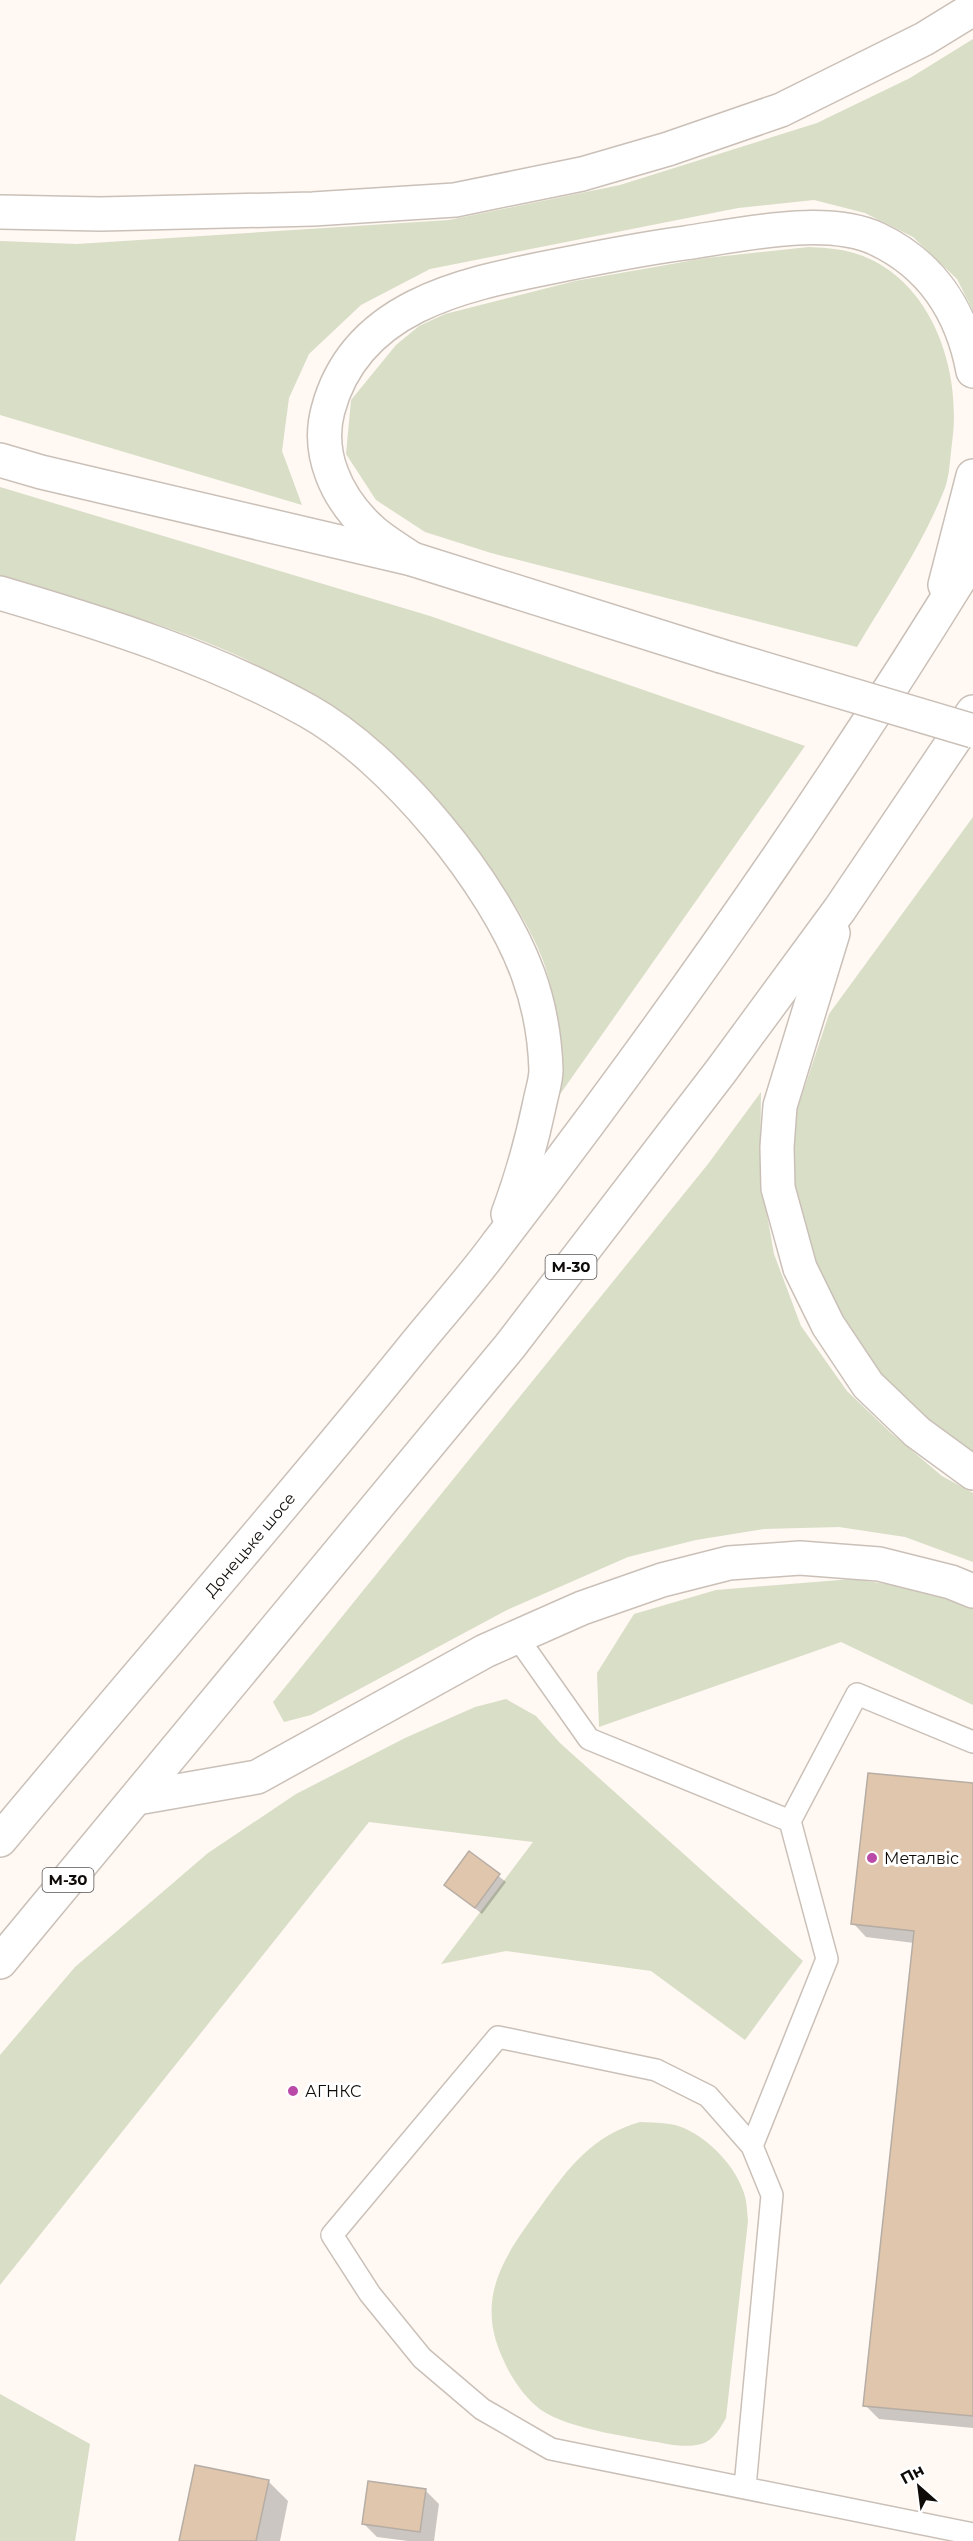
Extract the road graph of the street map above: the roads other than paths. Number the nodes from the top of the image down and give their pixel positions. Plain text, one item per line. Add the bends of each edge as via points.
1 (973, 9) edge
2 (0, 212) edge
3 (973, 371) edge
4 (0, 460) edge
5 (973, 476) edge
6 (973, 557) edge
7 (412, 560) junction
8 (0, 592) edge
9 (936, 618) junction
10 (973, 712) edge
11 (973, 731) edge
12 (840, 909) junction
13 (497, 1246) junction
14 (973, 1473) edge
15 (973, 1591) edge
16 (517, 1637) junction
17 (973, 1742) edge
18 (137, 1798) junction
19 (790, 1821) junction
20 (0, 1840) edge
21 (0, 1962) edge
22 (752, 2146) junction
23 (744, 2487) junction
24 (973, 2534) edge

1 - 2 main road via 924,39 781,110 582,174 454,200 242,211
3 - 7 main road via 968,345 944,293 914,261 875,238 828,227 632,250 445,292 382,327 357,354 334,386 324,426 327,460 338,491 369,528
4 - 7 main road
5 - 9 main road
6 - 9 main road, Донецьке шосе
7 - 11 main road, bridge
8 - 13 main road via 178,651 310,712 353,742 398,783 446,838 512,939 528,975 541,1024 546,1072 520,1181
9 - 13 main road, Донецьке шосе via 655,1033
10 - 12 main road, М-30
12 - 14 main road via 780,1106 778,1188 800,1268 828,1325 868,1385 917,1432
12 - 18 main road, М-30 via 510,1346
13 - 20 main road, Донецьке шосе via 310,1476
15 - 16 main road via 879,1564 800,1558 729,1563 662,1580 582,1608
16 - 18 main road via 257,1777
16 - 19 lane via 589,1739
17 - 19 lane via 857,1694
18 - 21 main road, М-30
19 - 22 lane via 827,1959
22 - 23 lane via 772,2195
22 - 23 lane via 708,2096 656,2070 498,2037 332,2235 370,2294 422,2358 482,2409 551,2449
23 - 24 lane

